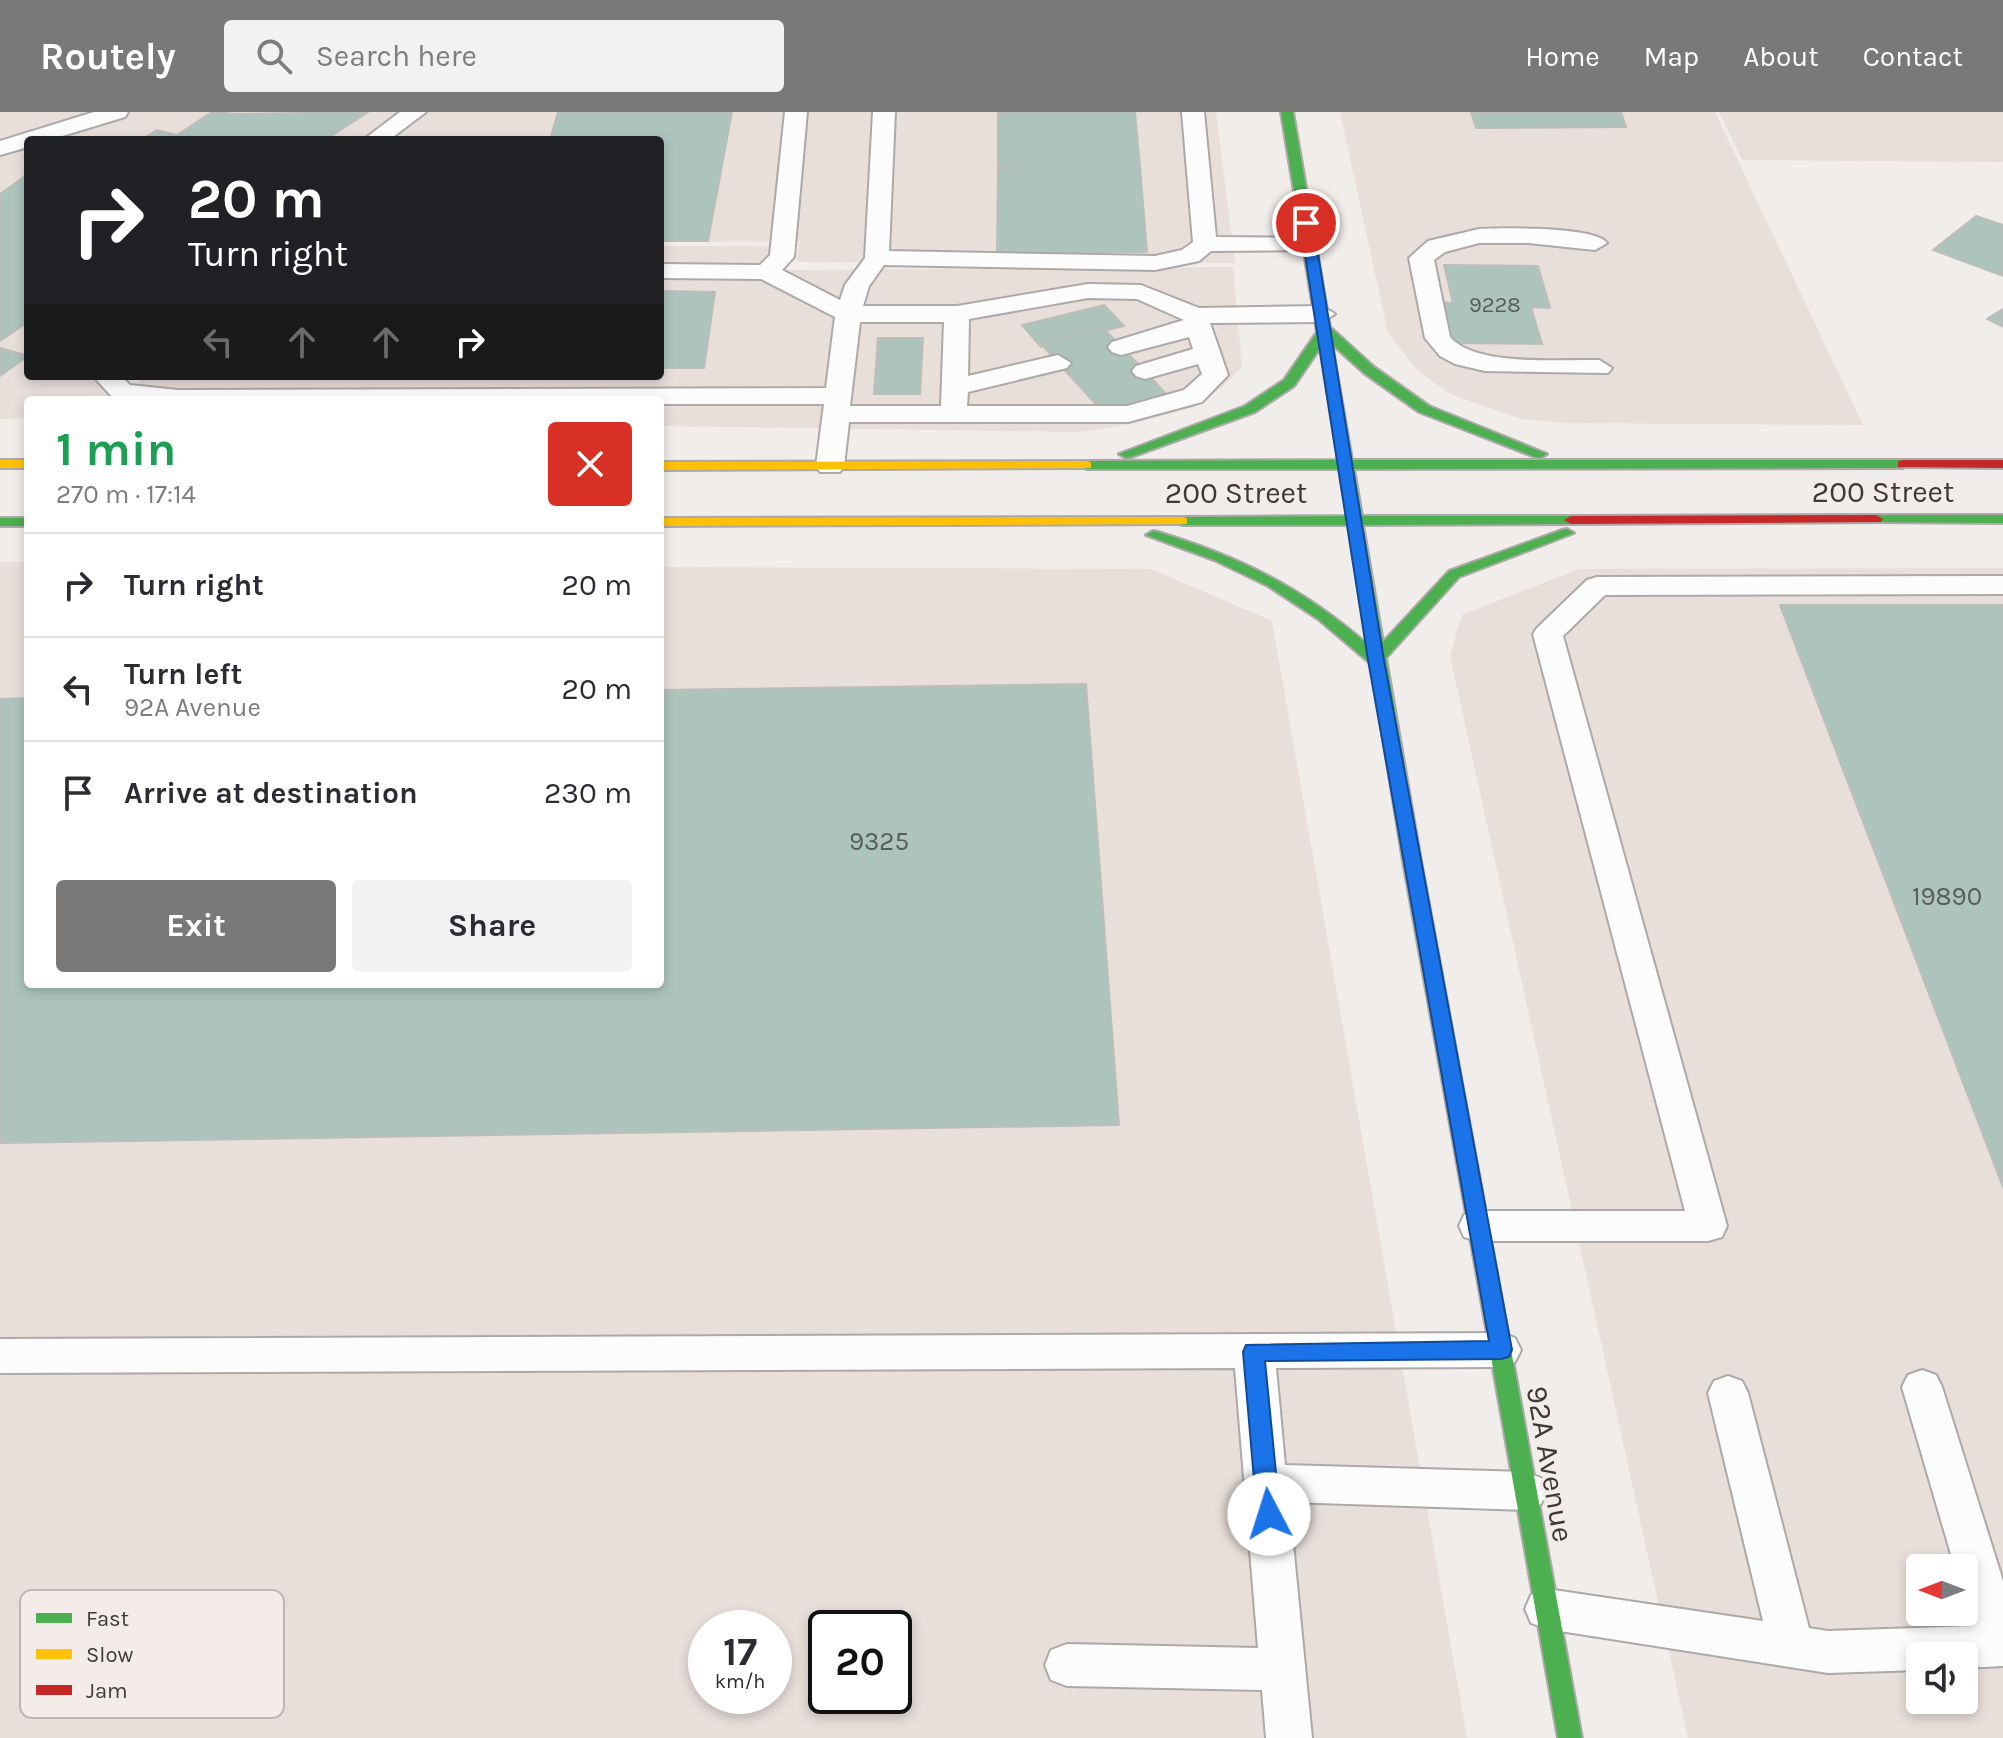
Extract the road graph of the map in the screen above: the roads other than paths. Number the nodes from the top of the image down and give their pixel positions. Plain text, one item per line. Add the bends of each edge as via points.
1 (117, 112) edge
2 (415, 112) edge
3 (796, 112) edge
4 (884, 112) edge
5 (1193, 112) edge
6 (1287, 112) edge
7 (39, 136) edge
8 (380, 136) edge
9 (24, 141) edge
10 (0, 148) edge
11 (1595, 243) dead end
12 (1205, 244) junction
13 (1310, 245) junction
14 (877, 258) junction
15 (664, 271) edge
16 (766, 272) junction
17 (848, 314) junction
18 (957, 314) junction
19 (1196, 322) junction
20 (1323, 322) junction
21 (1121, 347) dead end
22 (1207, 353) junction
23 (1058, 363) dead end
24 (1599, 368) dead end
25 (1145, 371) dead end
26 (110, 380) edge
27 (1083, 390) dead end
28 (159, 396) edge
29 (955, 400) junction
30 (664, 403) edge
31 (838, 405) junction
32 (993, 414) junction
33 (0, 464) edge
34 (24, 464) edge
35 (2003, 464) edge
36 (1346, 465) junction
37 (1572, 465) junction
38 (664, 466) edge
39 (830, 466) junction
40 (1094, 466) junction
41 (2003, 519) edge
42 (1109, 521) junction
43 (1354, 521) junction
44 (1597, 521) junction
45 (0, 522) edge
46 (24, 522) edge
47 (664, 522) edge
48 (2003, 585) edge
49 (1376, 660) junction
50 (1478, 1226) junction
51 (1501, 1350) junction
52 (1254, 1352) junction
53 (0, 1356) edge
54 (1922, 1387) dead end
55 (1728, 1393) dead end
56 (1266, 1483) junction
57 (1526, 1491) junction
58 (1547, 1609) junction
59 (1791, 1646) junction
60 (1067, 1665) dead end
61 (1283, 1669) junction
62 (1289, 1738) edge
63 (1570, 1738) edge

1 - 7 lane
2 - 8 lane
3 - 16 lane via 782,257
4 - 14 lane
5 - 12 lane
6 - 13 main road, 92A Avenue
9 - 10 lane
11 - 24 lane via 1539,250 1433,246 1421,258 1438,338 1449,351 1485,363
12 - 13 lane
12 - 14 lane via 1190,256 1155,263
13 - 20 main road, 92A Avenue
14 - 17 lane via 857,285
15 - 16 lane
16 - 17 lane
17 - 18 lane via 905,326
17 - 31 lane
18 - 19 lane via 1088,291 1141,292
18 - 29 lane
19 - 20 lane
19 - 21 lane
19 - 22 lane
20 - 36 main road, 92A Avenue
20 - 37 main road via 1369,370 1424,409
20 - 40 main road via 1289,383 1250,409
22 - 25 lane
22 - 32 lane via 1215,375 1193,396 1128,414
23 - 29 lane
26 - 28 lane via 122,392
27 - 32 lane
29 - 31 lane
29 - 32 lane
30 - 31 lane
31 - 39 lane
33 - 34 main road
35 - 37 main road, 200 Street
36 - 37 main road, 200 Street
36 - 40 main road, 200 Street
36 - 43 main road, 92A Avenue
38 - 39 main road, 200 Street
39 - 40 main road, 200 Street
41 - 44 main road, 200 Street
42 - 43 main road, 200 Street
42 - 47 main road, 200 Street
42 - 49 main road via 1266,576 1316,607
43 - 44 main road, 200 Street
43 - 49 main road, 92A Avenue
44 - 49 main road via 1454,574
45 - 46 main road
48 - 50 lane via 1597,586 1548,634 1708,1226
49 - 50 main road, 92A Avenue
50 - 51 main road, 92A Avenue
51 - 52 lane
51 - 57 main road, 92A Avenue
52 - 53 lane
52 - 56 lane
54 - 59 lane via 2001,1646 1828,1652
55 - 59 lane
56 - 57 lane
56 - 61 lane
57 - 58 main road, 92A Avenue
58 - 59 lane
58 - 63 main road, 92A Avenue
60 - 61 lane
61 - 62 lane

